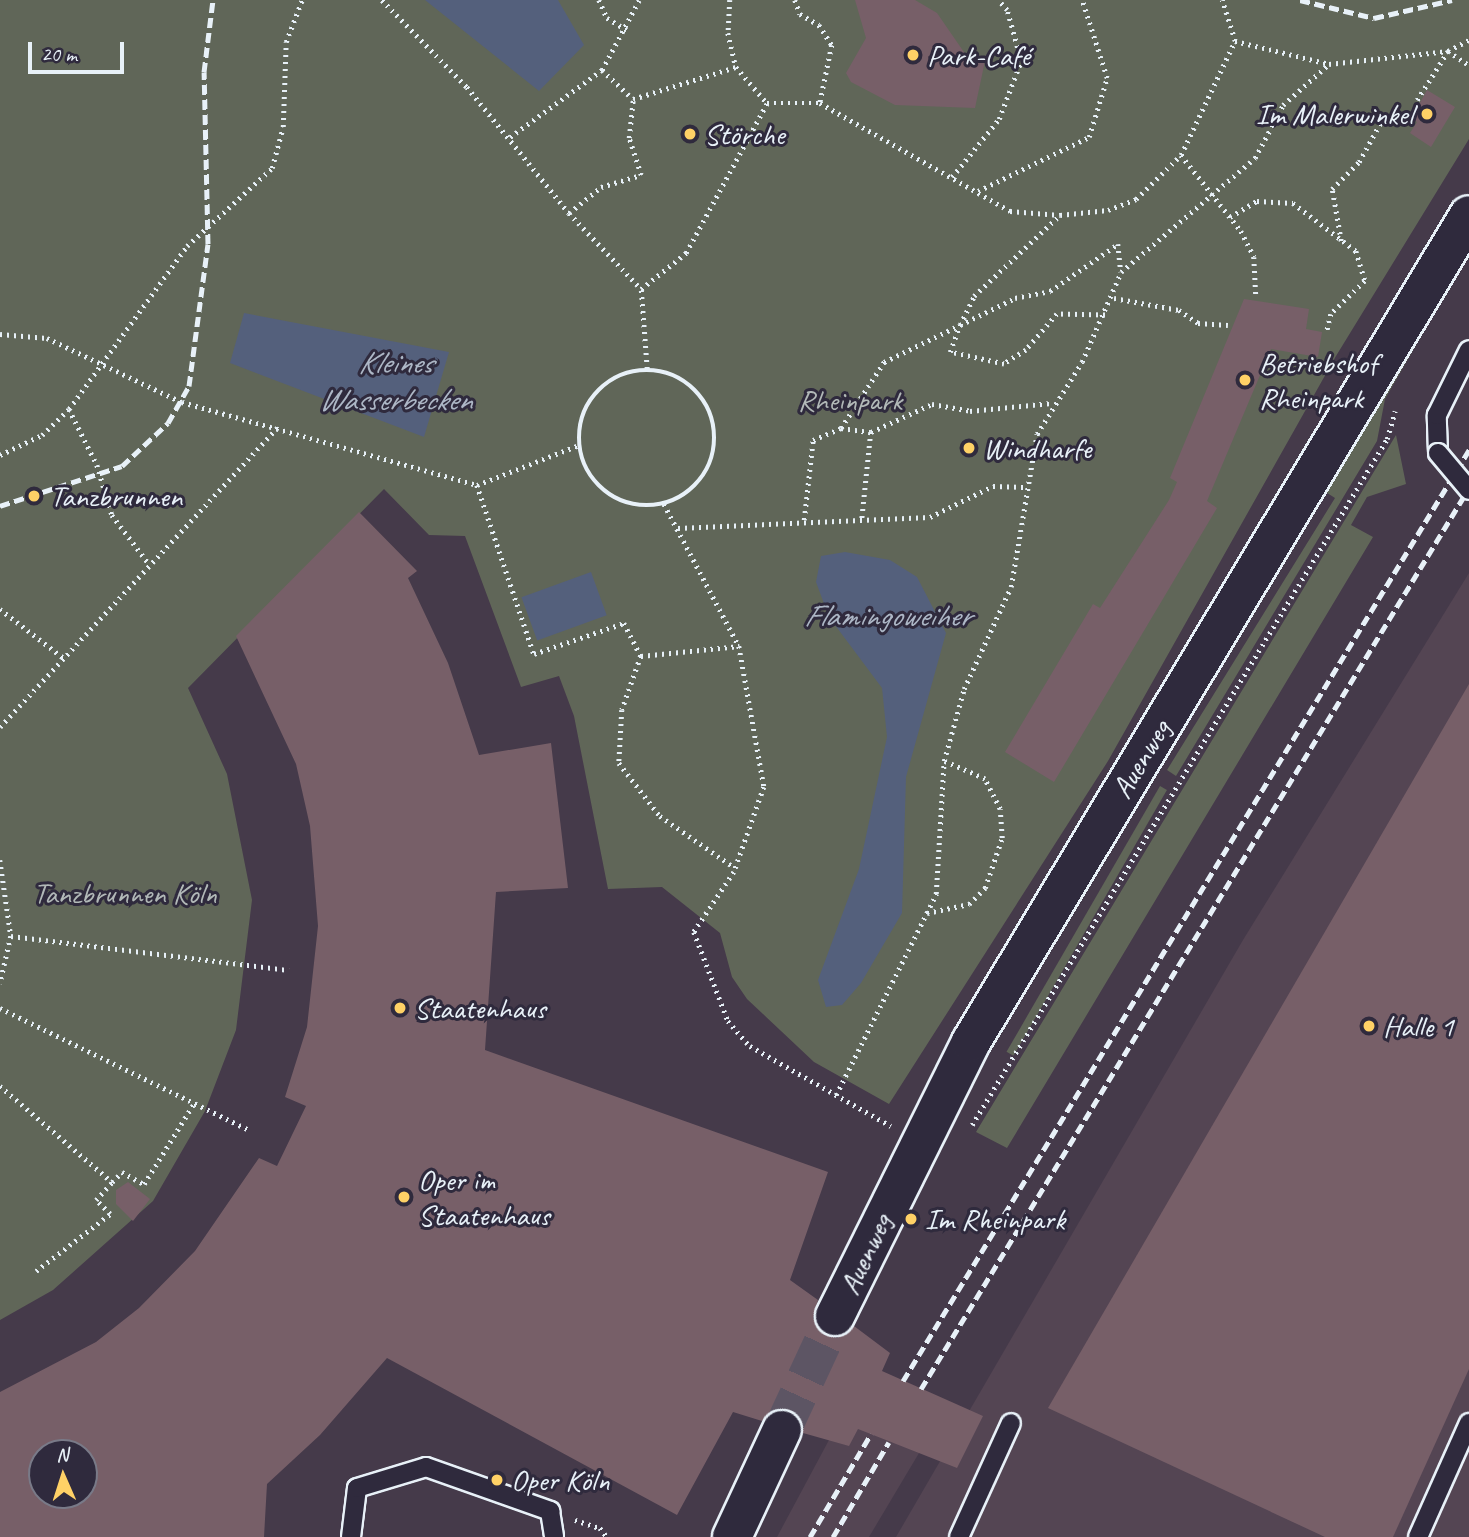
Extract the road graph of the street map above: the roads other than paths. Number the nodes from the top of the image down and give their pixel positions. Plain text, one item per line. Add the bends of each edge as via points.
1 (1469, 215) edge
2 (1469, 350) edge
3 (1469, 490) edge
4 (835, 1316) tunnel mouth
5 (1011, 1423) dead end
6 (1469, 1423) edge
7 (782, 1430) tunnel mouth
8 (351, 1537) edge
9 (554, 1537) edge
10 (732, 1537) edge
11 (959, 1537) edge
12 (1418, 1537) edge

1 - 4 street, Auenweg via 971,1042
2 - 3 lane, bridge via 1445,394 1434,435 1442,466
5 - 11 lane
6 - 12 lane
7 - 10 street
8 - 9 lane via 356,1489 426,1467 550,1511

